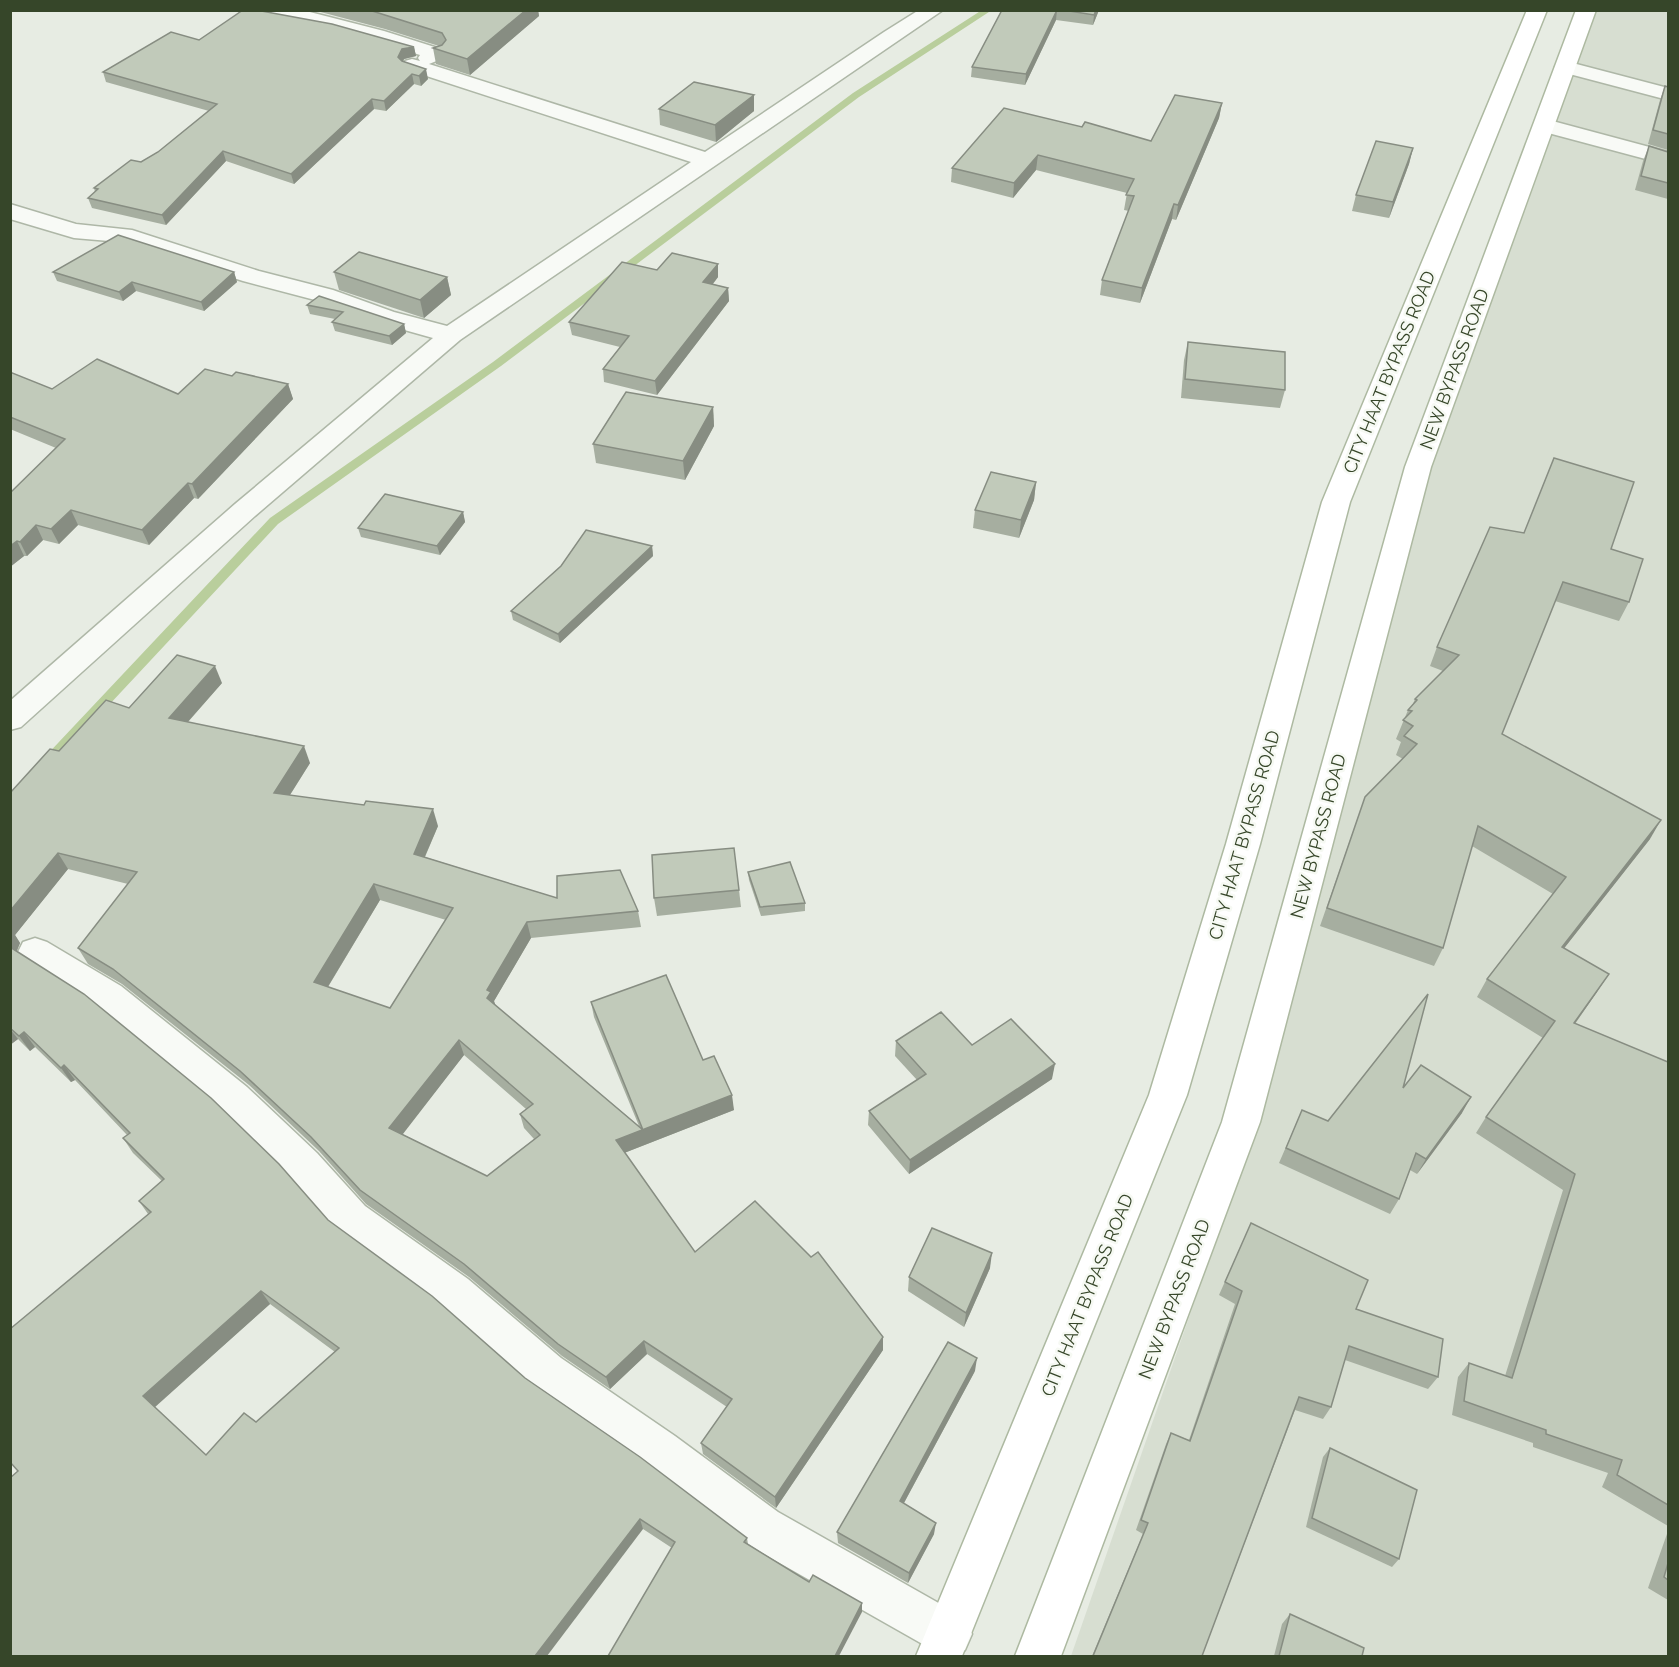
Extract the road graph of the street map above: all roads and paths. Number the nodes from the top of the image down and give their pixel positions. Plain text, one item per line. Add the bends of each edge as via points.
1 (248, 10) edge
2 (934, 10) edge
3 (1537, 10) edge
4 (1586, 10) edge
5 (1565, 67) junction
6 (1668, 94) edge
7 (1545, 125) junction
8 (1668, 159) edge
9 (708, 160) junction
10 (10, 211) edge
11 (450, 335) junction
12 (10, 719) edge
13 (35, 952) dead end
14 (944, 1645) edge
15 (1038, 1656) edge

1 - 9 street via 301,16 437,54 412,65
2 - 9 street
3 - 14 main road, CITY HAAT BYPASS ROAD via 1336,502 1243,844 1168,1095
4 - 5 main road, NEW BYPASS ROAD
5 - 6 street
5 - 7 main road, NEW BYPASS ROAD
7 - 8 street
7 - 15 main road, NEW BYPASS ROAD via 1418,467 1241,1122
9 - 11 street
10 - 11 street via 74,231 124,235
11 - 12 street
13 - 14 street via 108,997 234,1099 303,1165 351,1219 454,1293 546,1373 660,1451 762,1528

